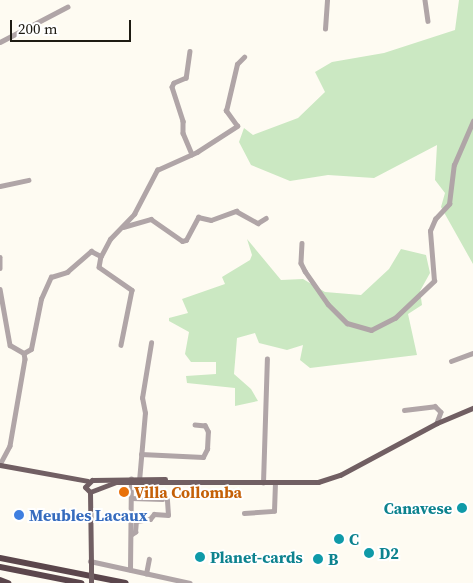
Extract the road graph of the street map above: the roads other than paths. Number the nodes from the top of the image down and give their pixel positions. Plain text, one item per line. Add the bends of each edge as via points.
1 (326, 0) edge
2 (425, 0) edge
3 (67, 7) dead end
4 (428, 21) dead end
5 (325, 29) dead end
6 (0, 42) edge
7 (190, 51) dead end
8 (244, 57) dead end
9 (473, 121) edge
10 (192, 154) junction
11 (28, 180) dead end
12 (0, 186) edge
13 (266, 218) dead end
14 (121, 227) junction
15 (302, 243) dead end
16 (101, 256) junction
17 (0, 257) edge
18 (0, 268) edge
19 (0, 289) edge
20 (151, 343) dead end
21 (121, 345) dead end
22 (24, 353) junction
23 (473, 353) edge
24 (267, 360) dead end
25 (451, 361) dead end
26 (473, 408) edge
27 (404, 410) dead end
28 (437, 423) junction
29 (195, 425) dead end
30 (140, 454) junction
31 (6, 458) junction
32 (0, 466) edge
33 (9, 466) junction
34 (131, 480) junction
35 (139, 481) junction
36 (263, 482) junction
37 (275, 483) junction
38 (87, 484) junction
39 (98, 484) junction
40 (90, 492) junction
41 (131, 498) junction
42 (244, 513) dead end
43 (132, 534) junction
44 (0, 554) edge
45 (0, 558) edge
46 (149, 559) dead end
47 (90, 563) junction
48 (0, 566) edge
49 (130, 570) junction
50 (73, 573) junction
51 (146, 574) junction
52 (0, 580) edge
53 (8, 583) edge
54 (82, 583) edge
55 (91, 583) edge
56 (126, 583) edge
57 (190, 583) edge

1 - 5 street
2 - 4 street
3 - 6 street
7 - 10 street via 186,78 172,87
8 - 10 street via 237,64 226,111 237,126
9 - 15 street via 454,165 449,204 432,224 434,281 395,318 371,330 347,322 328,304 305,271 301,263
10 - 14 street via 157,170 134,214
11 - 12 street
13 - 14 street via 258,223 236,211 211,220 198,217 186,240 182,241 151,219
14 - 16 street
16 - 21 street via 99,267 132,290
16 - 22 street via 91,251 71,269 51,277 41,298 31,349
17 - 18 street
19 - 22 street via 10,345
20 - 30 street via 146,367
22 - 31 street
23 - 25 street
24 - 36 street
26 - 28 main road
27 - 28 street via 435,406 441,412
28 - 37 main road via 340,475 318,482
29 - 30 street via 205,426 208,432 203,457
30 - 35 street
31 - 32 street
31 - 33 street
32 - 33 main road
32 - 38 main road
33 - 38 main road
34 - 35 main road
34 - 39 main road
34 - 41 street
35 - 36 main road
36 - 37 main road
37 - 42 street via 274,512
38 - 39 main road
38 - 40 main road
39 - 40 main road via 97,492
40 - 47 main road
41 - 43 street
41 - 43 street via 164,500 168,515 154,514 150,519 136,521
43 - 49 street
44 - 50 highway
45 - 50 highway
46 - 51 street
47 - 49 street
47 - 55 main road, bridge
48 - 54 highway
49 - 51 street
50 - 56 highway
51 - 57 street
52 - 53 highway

